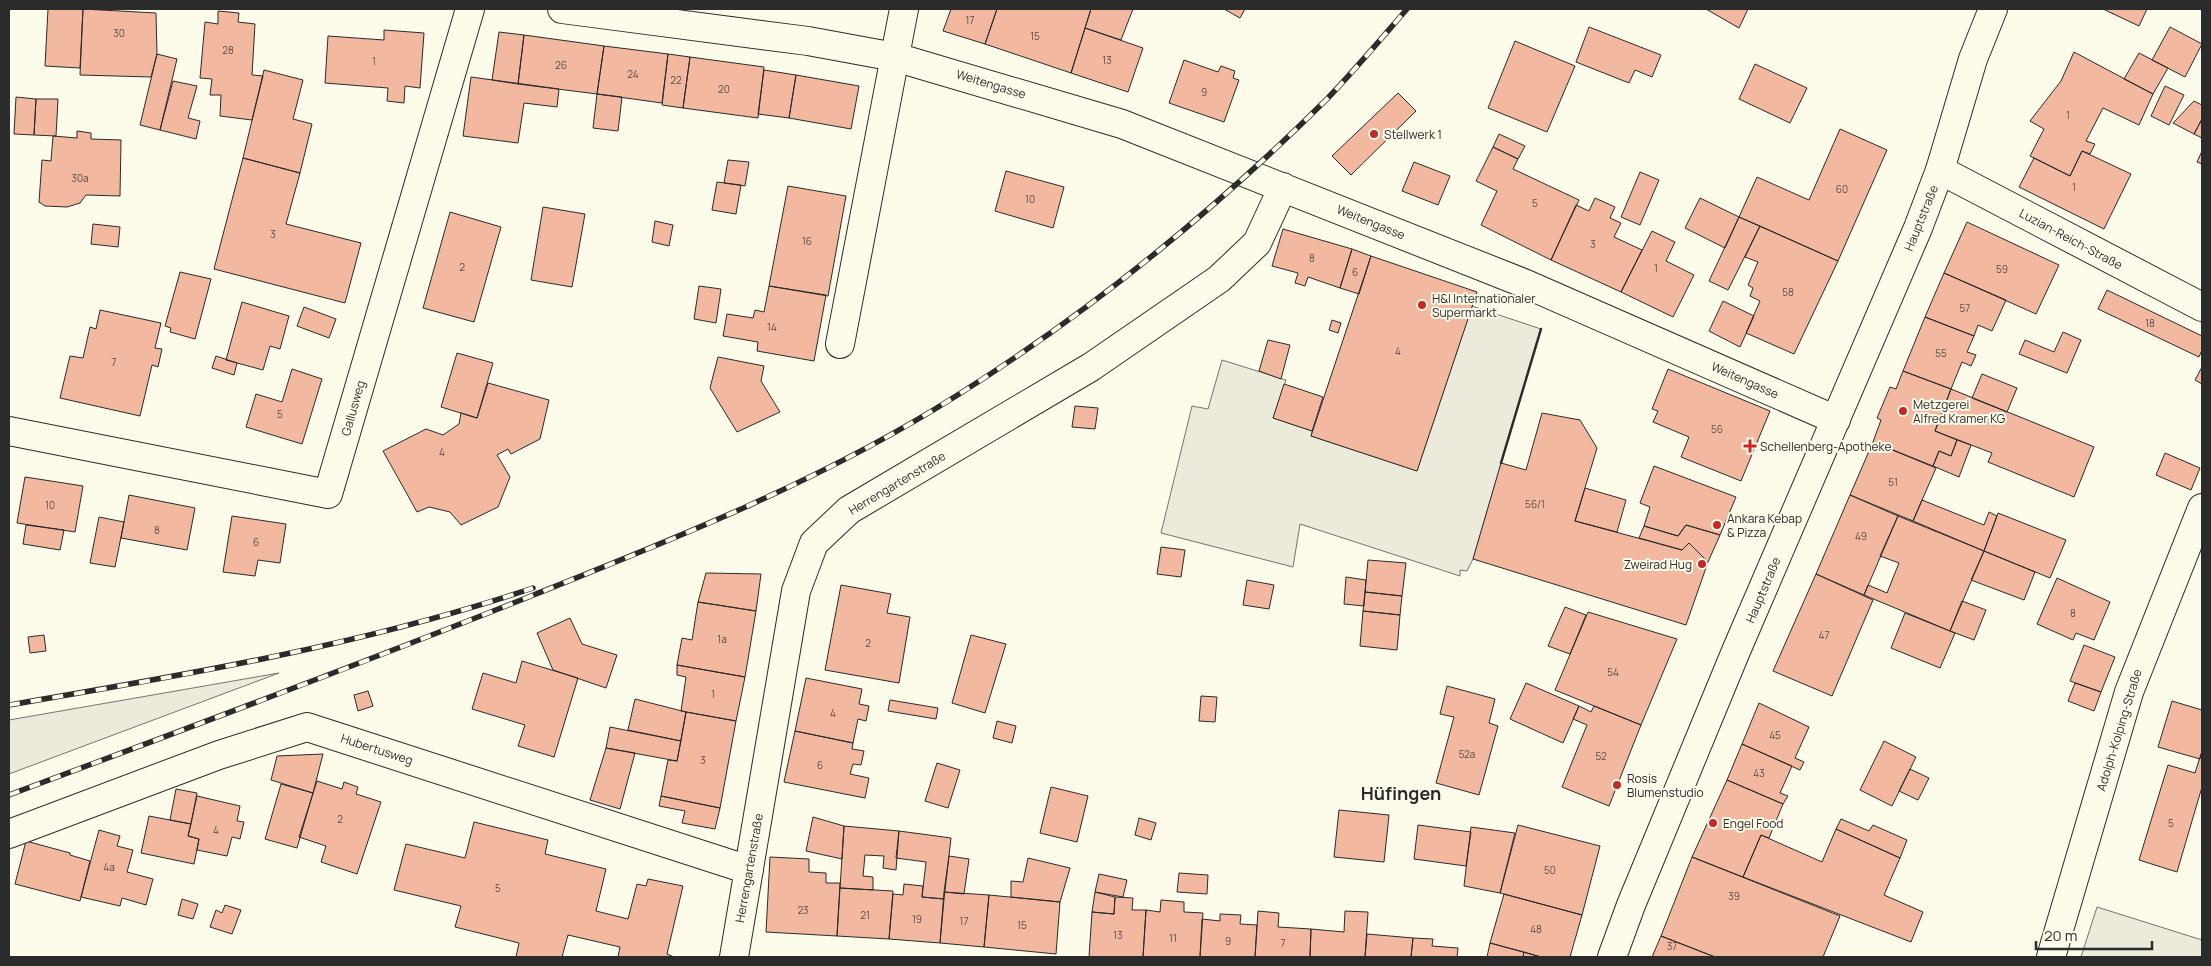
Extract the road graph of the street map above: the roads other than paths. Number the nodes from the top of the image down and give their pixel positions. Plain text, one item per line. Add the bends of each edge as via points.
1 (470, 9) edge
2 (562, 9) edge
3 (904, 9) edge
4 (1993, 9) edge
5 (895, 57) junction
6 (1940, 170) junction
7 (1283, 187) junction
8 (2202, 307) edge
9 (840, 344) dead end
10 (1836, 420) junction
11 (9, 432) edge
12 (2202, 508) edge
13 (9, 834) edge
14 (749, 870) junction
15 (734, 957) edge
16 (1612, 957) edge
17 (2051, 957) edge

1 - 11 street, Gallusweg via 328,494
2 - 5 street, Weitengasse via 808,41
3 - 5 street
4 - 6 street, Hauptstraße via 1973,59
5 - 7 street, Weitengasse via 1122,124
5 - 9 street
6 - 8 street, Luzian-Reich-Straße
6 - 10 street, Hauptstraße
7 - 10 street, Weitengasse via 1526,284
7 - 14 street, Herrengartenstraße via 1258,243 1219,279 1091,367 850,510 814,543 796,591
10 - 16 street, Hauptstraße via 1675,798
12 - 17 street, Adolph-Kolping-Straße via 2129,692
13 - 14 street, Hubertusweg via 219,755 307,726
14 - 15 street, Herrengartenstraße

